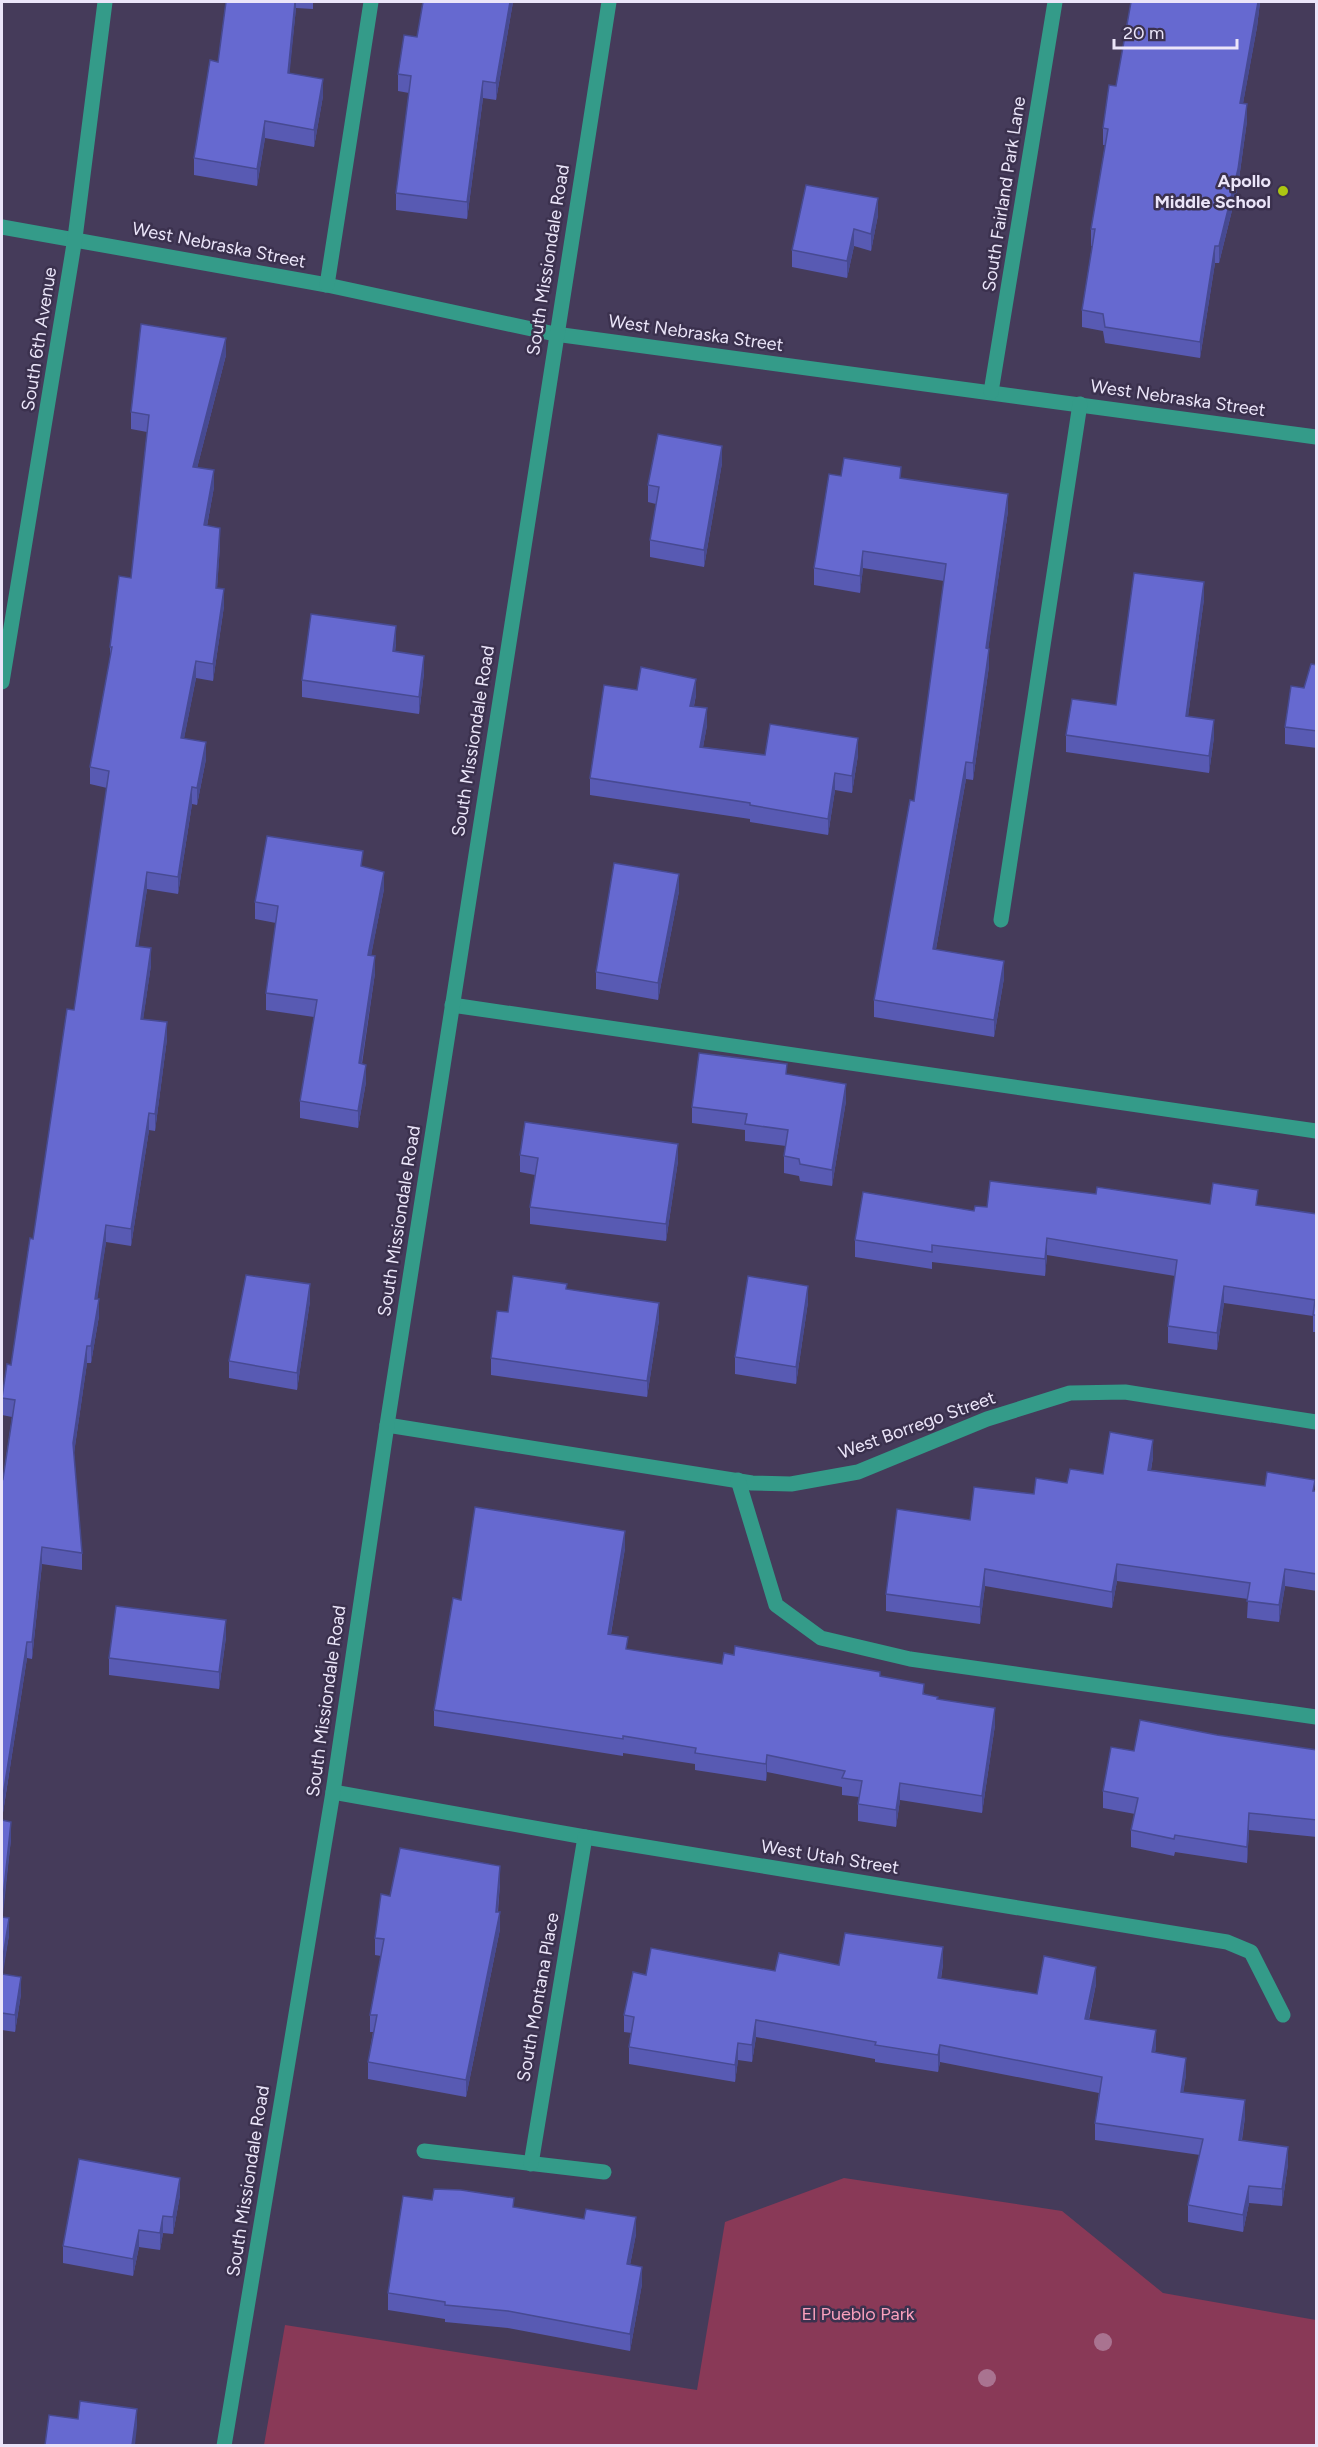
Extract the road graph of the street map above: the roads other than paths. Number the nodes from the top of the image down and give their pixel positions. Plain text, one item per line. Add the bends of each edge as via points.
1 (105, 2) edge
2 (371, 2) edge
3 (609, 2) edge
4 (1055, 2) edge
5 (2, 227) edge
6 (75, 238) junction
7 (327, 285) junction
8 (555, 334) junction
9 (991, 393) junction
10 (1080, 405) junction
11 (1317, 437) edge
12 (2, 682) edge
13 (1001, 920) dead end
14 (452, 1005) junction
15 (1317, 1131) edge
16 (1317, 1422) edge
17 (387, 1425) junction
18 (738, 1480) junction
19 (1317, 1717) edge
20 (333, 1792) junction
21 (585, 1837) junction
22 (1283, 2015) dead end
23 (424, 2151) dead end
24 (531, 2164) junction
25 (604, 2172) dead end
26 (224, 2445) edge

1 - 6 street, South 6th Avenue
2 - 7 street
3 - 8 street, South Missiondale Road
4 - 9 street, South Fairland Park Lane
5 - 6 street, West Nebraska Street
6 - 7 street, West Nebraska Street
6 - 12 street, South 6th Avenue
7 - 8 street, West Nebraska Street
8 - 9 street, West Nebraska Street
8 - 14 street, South Missiondale Road
9 - 10 street, West Nebraska Street
10 - 11 street, West Nebraska Street
10 - 13 street
14 - 15 street
14 - 17 street, South Missiondale Road
16 - 18 street, West Borrego Street via 1125,1392 1070,1393 987,1419 858,1472 791,1484
17 - 18 street, West Borrego Street
17 - 20 street, South Missiondale Road
18 - 19 street via 776,1605 821,1638 910,1659
20 - 21 street, West Utah Street
20 - 26 street, South Missiondale Road
21 - 22 street, West Utah Street via 1227,1942 1251,1952
21 - 24 street, South Montana Place
23 - 24 street
24 - 25 street

